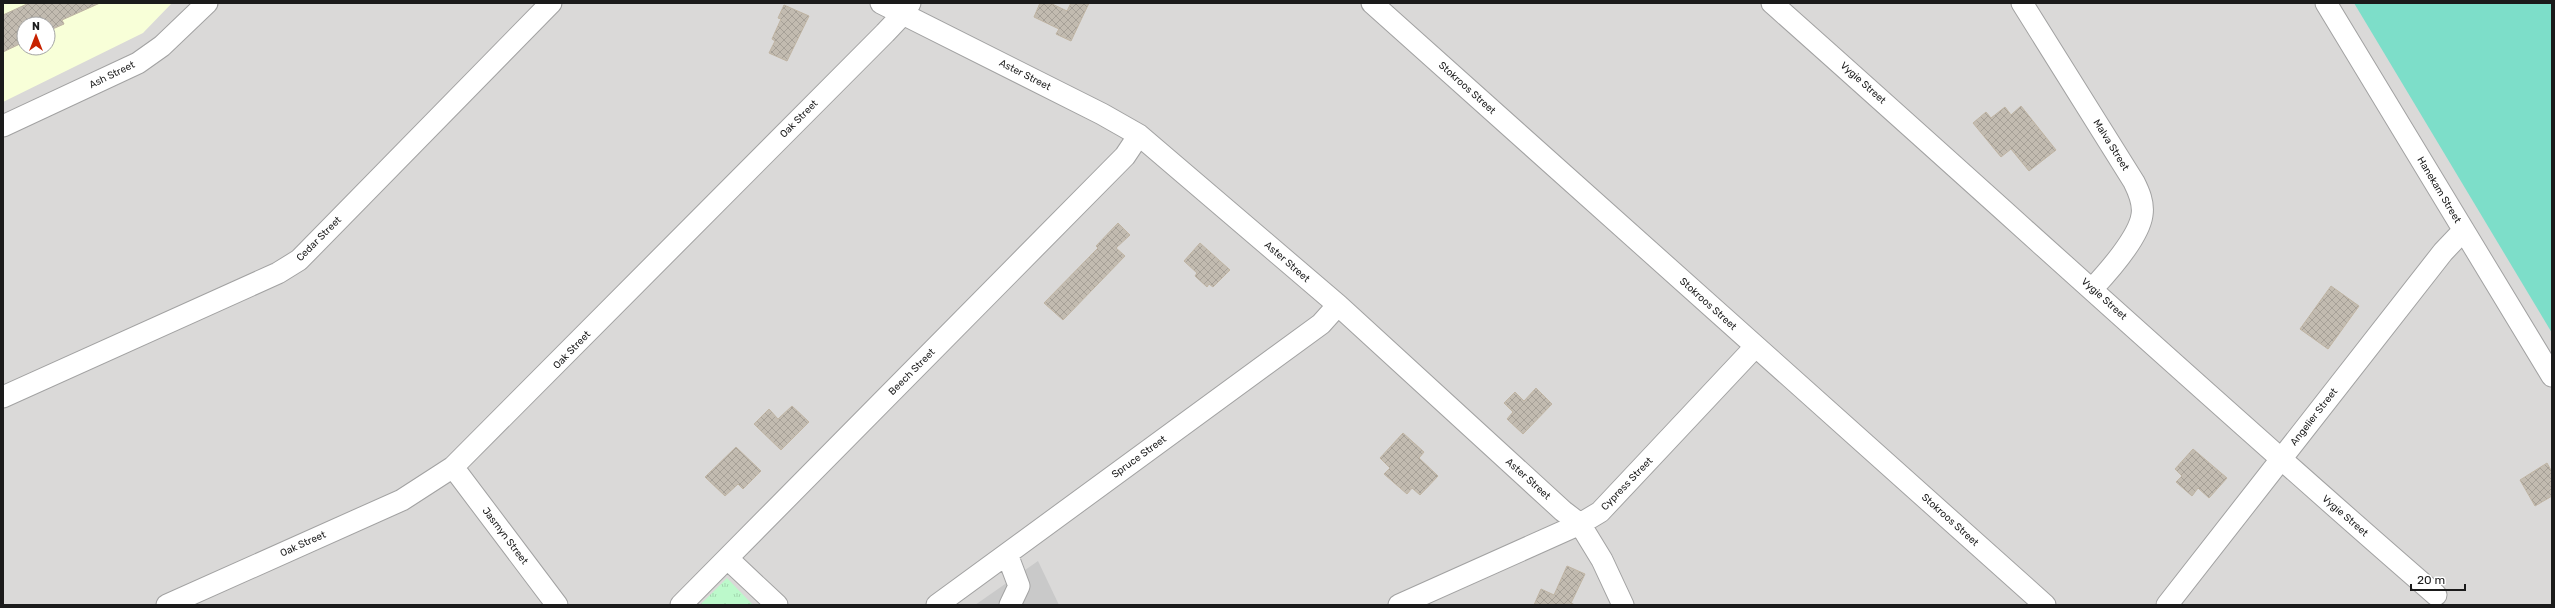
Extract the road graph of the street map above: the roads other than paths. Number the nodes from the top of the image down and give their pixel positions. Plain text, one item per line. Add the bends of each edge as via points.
1 (207, 3) edge
2 (551, 3) edge
3 (880, 3) edge
4 (1372, 3) edge
5 (1772, 3) edge
6 (2022, 3) edge
7 (2326, 3) edge
8 (907, 8) edge
9 (3, 126) edge
10 (1139, 135) junction
11 (2463, 231) junction
12 (2093, 288) junction
13 (1338, 305) junction
14 (1756, 346) junction
15 (2552, 376) edge
16 (3, 397) edge
17 (2281, 460) junction
18 (454, 467) junction
19 (1580, 524) junction
20 (1007, 554) junction
21 (728, 559) junction
22 (2436, 595) dead end
23 (167, 605) edge
24 (557, 605) edge
25 (681, 605) edge
26 (777, 605) edge
27 (937, 605) edge
28 (1010, 605) edge
29 (1399, 605) edge
30 (1623, 605) edge
31 (2045, 605) edge
32 (2167, 605) edge

1 - 9 street, Ash Street via 167,42 138,63
2 - 16 street, Cedar Street via 299,260 278,274
3 - 8 street, Aster Street
4 - 14 street, Stokroos Street
5 - 12 street, Vygie Street
6 - 12 street, Malva Street via 2134,182 2142,206 2138,227 2106,274
7 - 11 street, Hanekam Street
8 - 10 street, Aster Street
8 - 18 street, Oak Street
10 - 13 street, Aster Street
10 - 21 street, Beech Street via 1125,156
11 - 15 street, Hanekam Street
11 - 17 street, Angelier Street via 2438,258
12 - 17 street, Vygie Street
13 - 19 street, Aster Street
13 - 20 street, Spruce Street via 1321,324
14 - 19 street, Cypress Street via 1622,491 1600,512
14 - 31 street, Stokroos Street
17 - 22 street, Vygie Street
17 - 32 street, Angelier Street
18 - 23 street, Oak Street via 402,500
18 - 24 street, Jasmyn Street
19 - 29 street, Cypress Street
19 - 30 street, Aster Street via 1602,560
20 - 27 street, Spruce Street
20 - 28 street via 1019,586
21 - 25 street, Beech Street
21 - 26 street

